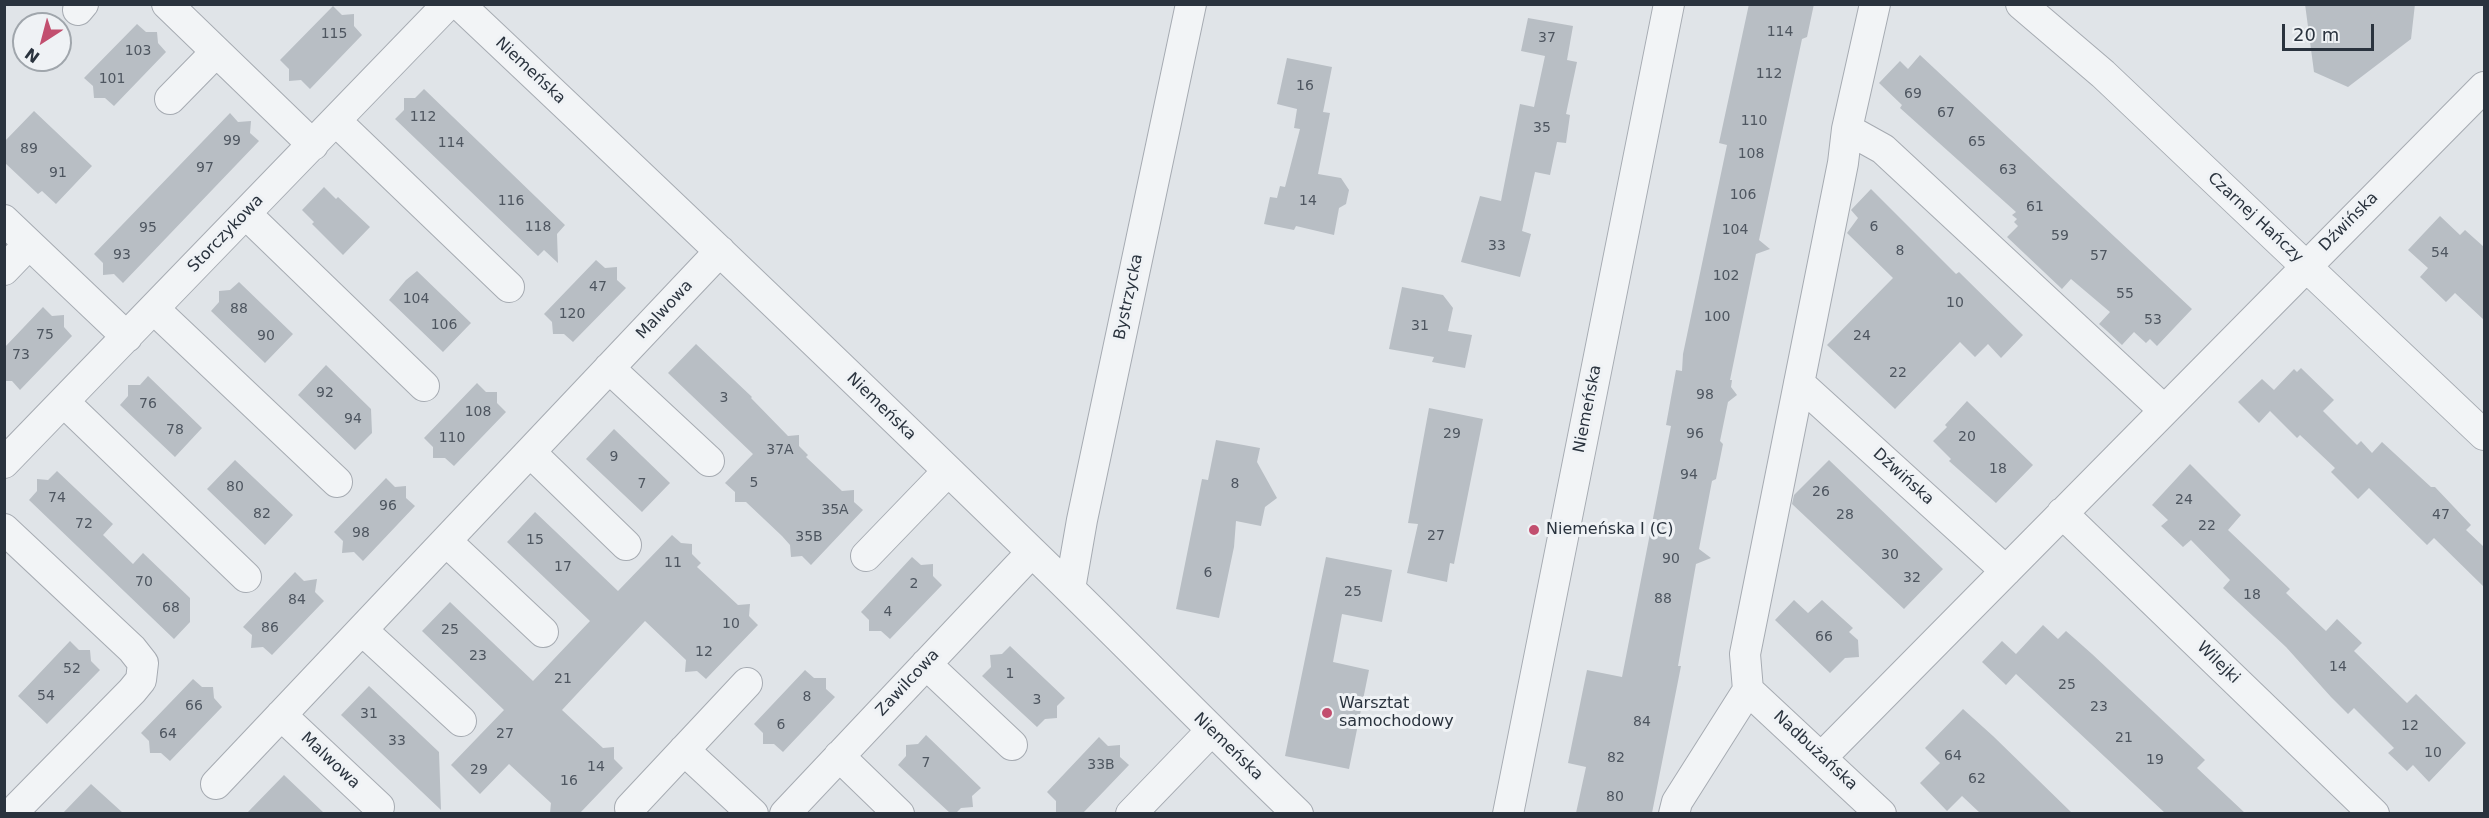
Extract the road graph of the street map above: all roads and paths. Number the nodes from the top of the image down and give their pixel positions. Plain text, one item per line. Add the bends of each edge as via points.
1 (167, 4) edge
2 (448, 4) edge
3 (459, 4) edge
4 (1191, 4) edge
5 (1669, 4) edge
6 (1875, 4) edge
7 (2021, 4) edge
8 (216, 52) junction
9 (2484, 87) edge
10 (170, 99) dead end
11 (336, 121) junction
12 (1847, 129) junction
13 (313, 145) junction
14 (246, 214) junction
15 (4, 220) edge
16 (29, 244) junction
17 (720, 251) junction
18 (2306, 266) junction
19 (4, 270) edge
20 (509, 287) dead end
21 (154, 309) junction
22 (127, 337) junction
23 (609, 368) junction
24 (1799, 383) junction
25 (424, 386) dead end
26 (64, 402) junction
27 (2164, 410) junction
28 (2484, 435) edge
29 (530, 452) junction
30 (709, 461) dead end
31 (4, 463) edge
32 (948, 471) junction
33 (337, 482) dead end
34 (2062, 513) junction
35 (4, 529) edge
36 (446, 541) junction
37 (626, 545) dead end
38 (1032, 552) junction
39 (866, 556) dead end
40 (2006, 571) junction
41 (246, 577) dead end
42 (1070, 589) junction
43 (362, 630) junction
44 (543, 633) dead end
45 (926, 664) junction
46 (747, 683) dead end
47 (1748, 690) junction
48 (281, 714) junction
49 (461, 722) dead end
50 (1211, 731) junction
51 (1012, 745) dead end
52 (684, 750) junction
53 (839, 756) junction
54 (1822, 757) junction
55 (216, 784) dead end
56 (18, 807) dead end
57 (379, 807) dead end
58 (630, 808) dead end
59 (753, 813) edge
60 (784, 813) edge
61 (899, 813) edge
62 (1131, 813) edge
63 (1298, 813) edge
64 (1508, 813) edge
65 (1674, 813) edge
66 (1881, 813) edge
67 (2374, 813) edge

1 - 8 street
2 - 11 street, Storczykowa
3 - 17 street, Niemeńska
4 - 42 street, Bystrzycka
5 - 64 street, Niemeńska
6 - 12 street
7 - 18 street, Czarnej Hańczy via 2103,74
8 - 10 street
8 - 13 street
9 - 18 street, Dźwińska
11 - 13 street, Storczykowa
11 - 20 street
12 - 24 street
12 - 27 street via 1883,149
13 - 14 street, Storczykowa
14 - 21 street, Storczykowa
14 - 25 street
15 - 16 street
16 - 19 street
16 - 22 street
17 - 23 street, Malwowa
17 - 32 street, Niemeńska
18 - 27 street, Dźwińska
18 - 28 street, Czarnej Hańczy
21 - 22 street, Storczykowa
21 - 33 street
22 - 26 street, Storczykowa
23 - 29 street, Malwowa
23 - 30 street
24 - 40 street, Dźwińska
24 - 47 street via 1745,654
26 - 31 street, Storczykowa
26 - 41 street
27 - 34 street, Dźwińska
29 - 36 street, Malwowa
29 - 37 street
32 - 38 street, Niemeńska
32 - 39 street
34 - 40 street, Dźwińska
34 - 67 street, Wilejki
35 - 56 street via 143,663 141,680 132,691
36 - 43 street, Malwowa
36 - 44 street
38 - 42 street, Niemeńska
38 - 45 street, Zawilcowa
40 - 54 street, Dźwińska
42 - 50 street, Niemeńska
43 - 48 street, Malwowa
43 - 49 street
45 - 51 street
45 - 53 street, Zawilcowa
46 - 52 street
47 - 54 street, Nadbużańska
47 - 65 street via 1677,802
48 - 55 street, Malwowa
48 - 57 street, Malwowa
50 - 62 street
50 - 63 street, Niemeńska
52 - 58 street
52 - 59 street
53 - 60 street, Zawilcowa
53 - 61 street
54 - 66 street, Nadbużańska

